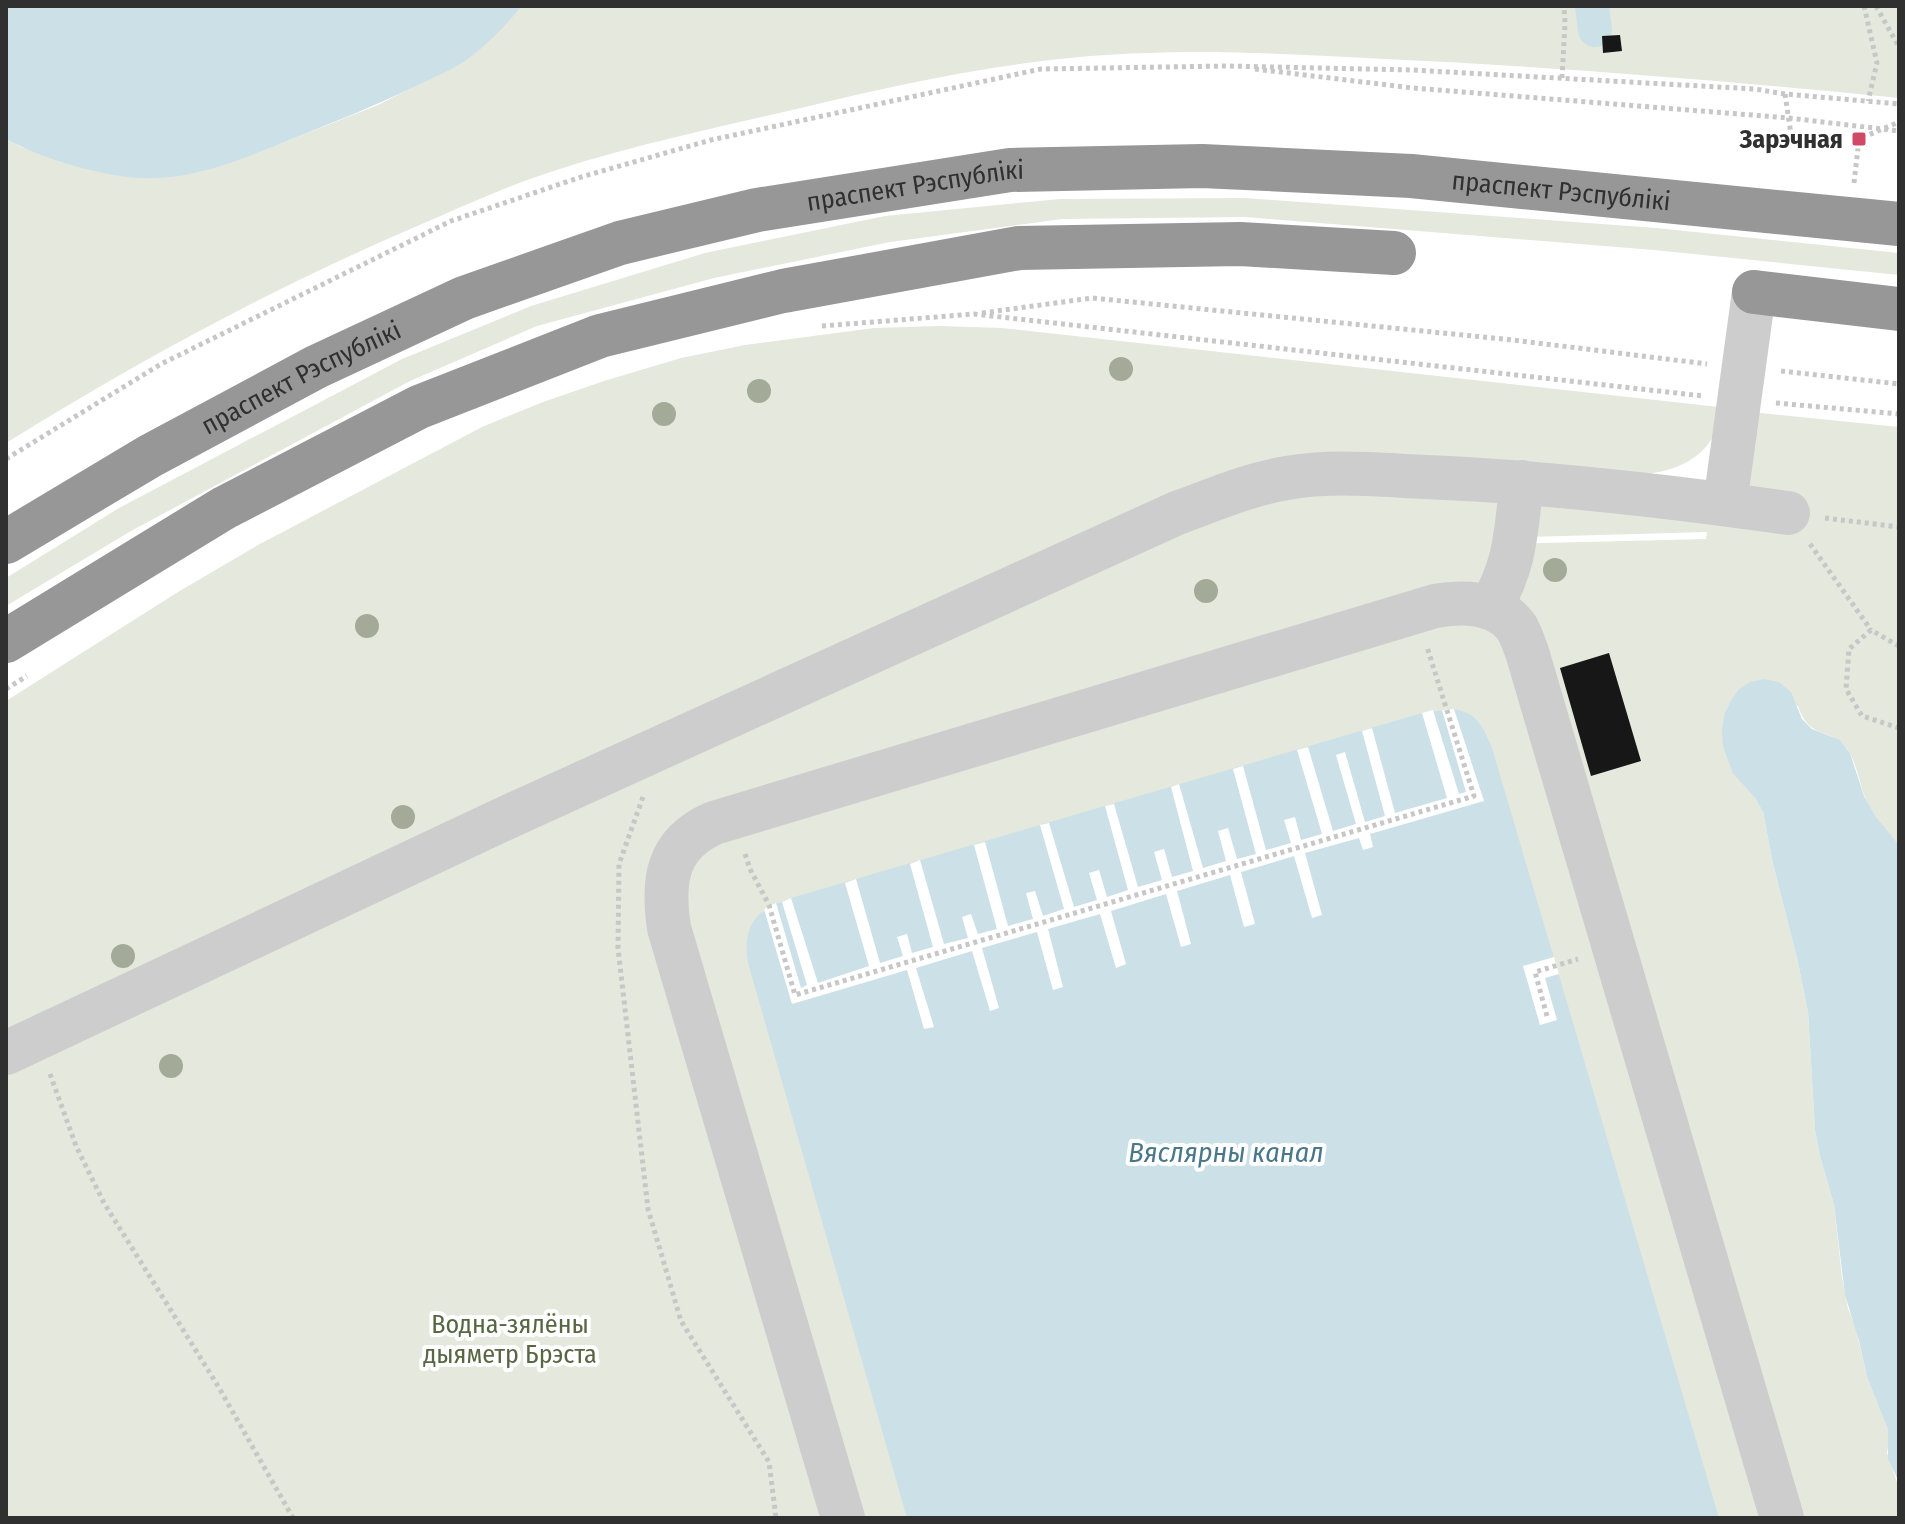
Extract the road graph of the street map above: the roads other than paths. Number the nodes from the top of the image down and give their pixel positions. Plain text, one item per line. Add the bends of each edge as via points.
1 (1899, 224) edge
2 (1394, 253) dead end
3 (1754, 292) joint
4 (1899, 309) edge
5 (1522, 482) junction
6 (1725, 504) junction
7 (1788, 513) road end
8 (6, 542) edge
9 (1490, 608) junction
10 (19, 657) edge
11 (22, 1046) edge
12 (843, 1518) edge
13 (1782, 1518) edge

1 - 8 highway, праспект Рэспублікі via 1411,176 1202,166 1010,170 757,210 620,243 464,298 316,367 150,456
2 - 10 highway via 1240,244 1019,248 783,291 600,336 419,407 224,508
3 - 4 highway
3 - 6 lane
5 - 6 lane
5 - 9 lane via 1516,544
5 - 11 lane via 1309,475 1256,485 1177,513 496,822
6 - 7 lane
9 - 12 lane via 1471,602 1435,606 714,823 684,843 666,882 669,928
9 - 13 lane via 1518,630 1527,652

